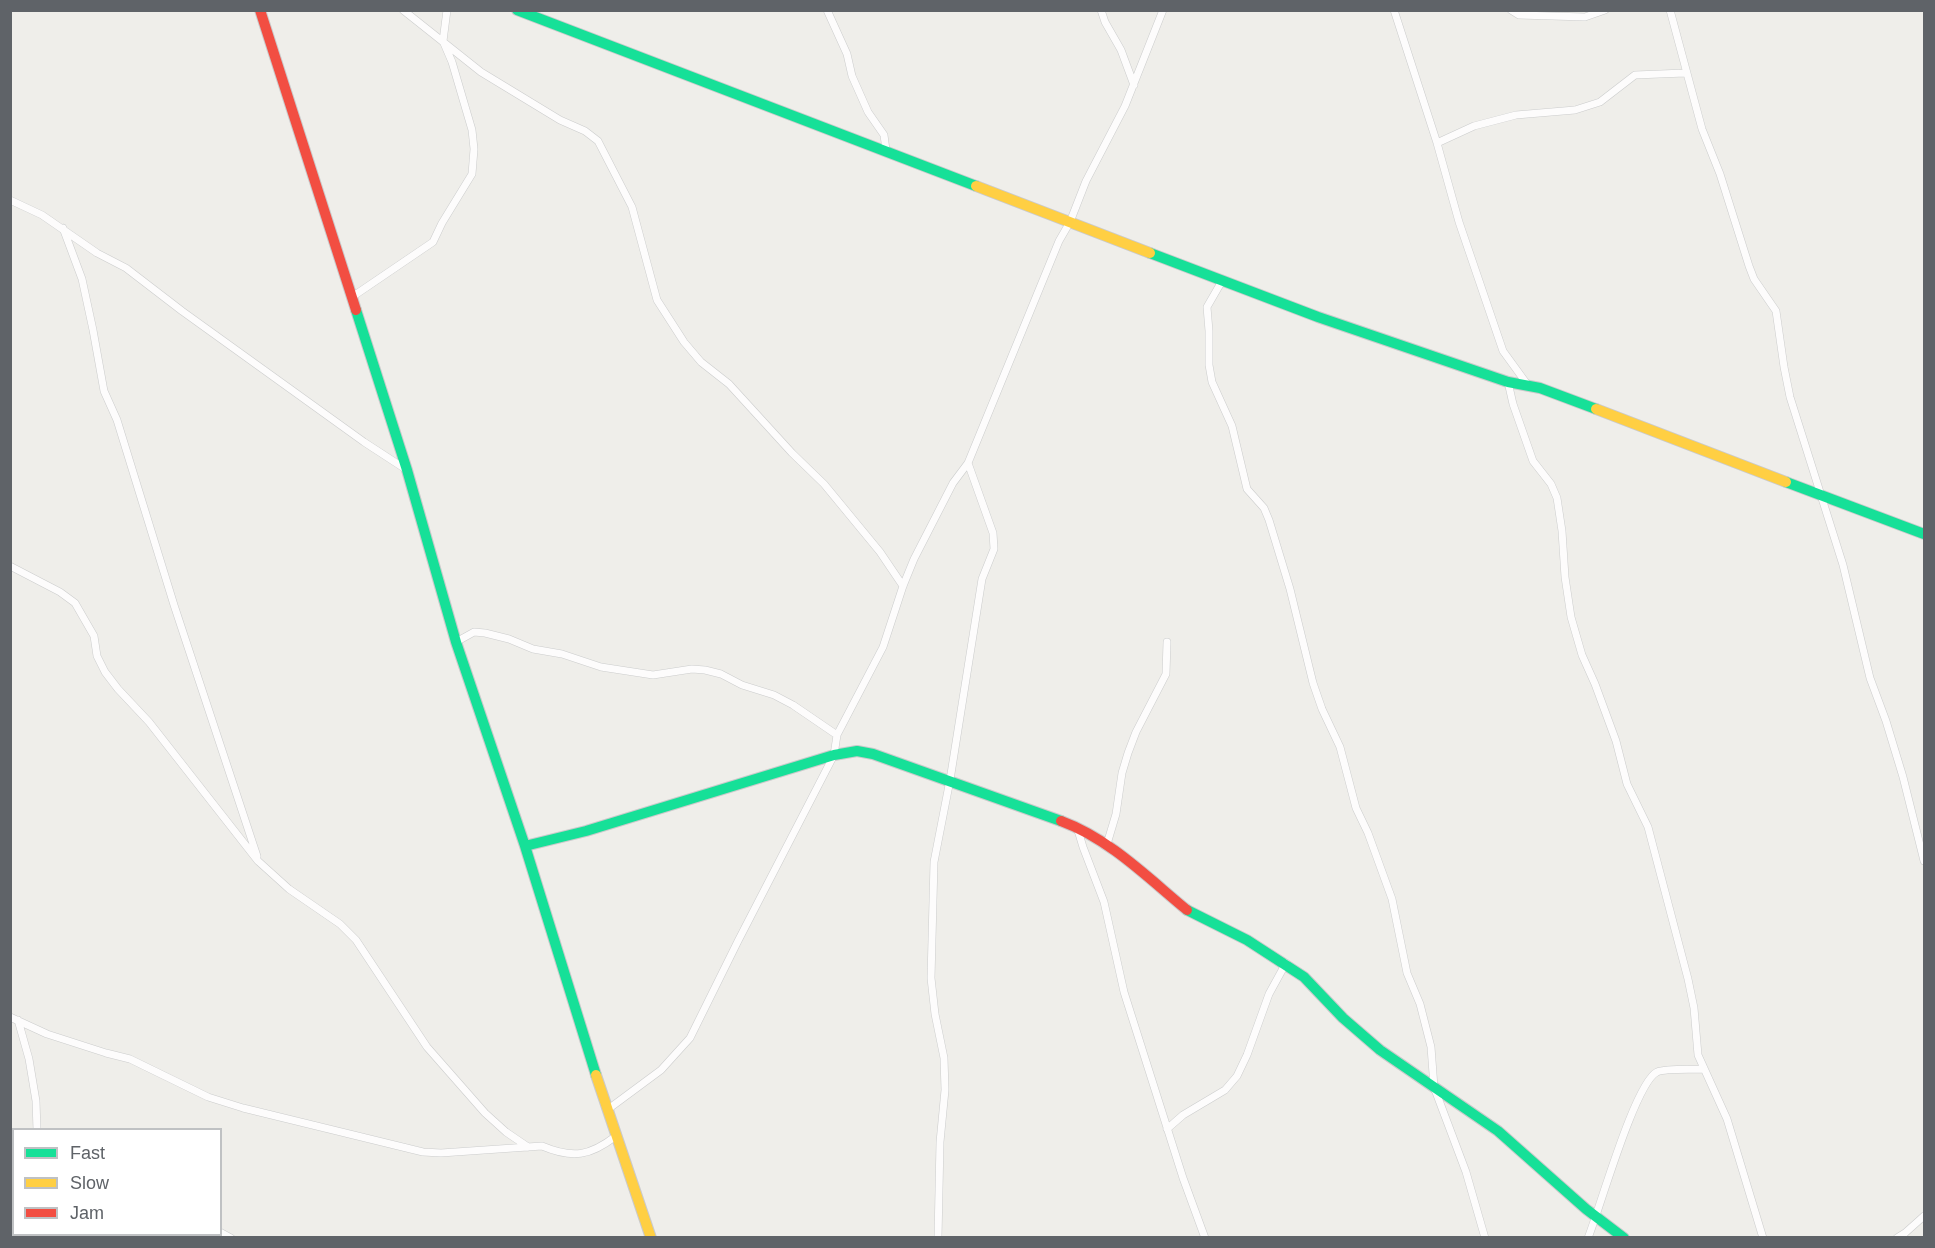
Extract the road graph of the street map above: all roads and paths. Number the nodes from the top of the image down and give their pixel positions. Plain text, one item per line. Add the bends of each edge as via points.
1 (261, 10) edge
2 (403, 10) edge
3 (447, 10) edge
4 (517, 10) edge
5 (827, 10) edge
6 (1101, 10) edge
7 (1163, 10) edge
8 (1394, 10) edge
9 (1511, 10) edge
10 (1605, 10) edge
11 (1670, 10) edge
12 (442, 41) junction
13 (1685, 73) junction
14 (1134, 85) junction
15 (1437, 143) junction
16 (886, 150) junction
17 (10, 200) edge
18 (1070, 222) junction
19 (63, 228) junction
20 (1222, 281) junction
21 (352, 297) junction
22 (1508, 382) junction
23 (1527, 384) junction
24 (969, 463) junction
25 (407, 470) junction
26 (1823, 495) junction
27 (1924, 534) edge
28 (10, 566) edge
29 (903, 586) junction
30 (456, 642) junction
31 (1167, 642) dead end
32 (837, 735) junction
33 (834, 754) junction
34 (950, 780) junction
35 (1077, 827) junction
36 (1107, 844) junction
37 (525, 846) junction
38 (258, 861) junction
39 (1924, 861) edge
40 (1286, 963) junction
41 (14, 1019) edge
42 (1703, 1069) junction
43 (1434, 1087) junction
44 (608, 1110) junction
45 (37, 1128) edge
46 (1167, 1129) junction
47 (616, 1136) junction
48 (528, 1147) junction
49 (1597, 1216) junction
50 (1924, 1216) edge
51 (651, 1238) edge
52 (938, 1238) edge
53 (1205, 1238) edge
54 (1485, 1238) edge
55 (1588, 1238) edge
56 (1624, 1238) edge
57 (1763, 1238) edge
58 (1897, 1238) edge

1 - 21 street
2 - 12 street
3 - 12 street
4 - 16 street
5 - 16 street via 868,112 884,135
6 - 14 street
7 - 14 street
8 - 15 street
9 - 10 street via 1519,15 1585,17
11 - 13 street
12 - 21 street via 472,130 471,174 434,242
12 - 29 street via 481,72 598,141 632,207 657,300 684,342 824,484
13 - 15 street via 1635,75 1600,102 1575,110 1515,115 1474,126
13 - 26 street via 1749,266 1776,311 1790,397
14 - 18 street
15 - 23 street via 1503,351
16 - 18 street
17 - 19 street
18 - 20 street
18 - 24 street
19 - 25 street via 126,268
19 - 38 street via 82,279 104,391 117,420
20 - 22 street
20 - 43 street via 1207,307 1212,382 1232,426 1247,489 1269,520 1313,683 1340,747 1356,808 1392,899 1407,973 1431,1047
21 - 25 street
22 - 23 street
22 - 42 street via 1533,461 1557,498 1571,617 1616,741 1627,784 1648,826 1661,870 1688,979 1695,1042
23 - 26 street
24 - 29 street via 953,483
24 - 34 street via 994,542 982,579
25 - 30 street
26 - 27 street
26 - 39 street via 1870,678 1903,777
28 - 38 street via 75,603 94,636 105,672
29 - 32 street via 883,647
30 - 32 street via 474,632 601,667 653,675 705,670 774,695
30 - 37 street
31 - 36 street via 1166,674 1128,753
32 - 33 street
33 - 34 street via 873,754
33 - 37 street via 586,831
33 - 44 street via 690,1038 661,1070
34 - 35 street
34 - 52 street via 934,862 931,978 945,1090
35 - 36 street
35 - 46 street via 1104,902 1124,992
36 - 40 street via 1188,911
37 - 44 street
38 - 48 street via 356,940 427,1047 485,1113
40 - 43 street via 1380,1050
40 - 46 street via 1269,994 1237,1076 1225,1090
41 - 45 street via 29,1059
41 - 48 street via 47,1034 130,1059 208,1097 243,1108 423,1152
42 - 49 street via 1659,1071 1648,1079 1619,1143
42 - 57 street via 1727,1119
43 - 49 street via 1498,1131
43 - 54 street via 1463,1162
44 - 47 street
46 - 53 street
47 - 48 street via 599,1149 577,1154
47 - 51 street
49 - 55 street
49 - 56 street
50 - 58 street

